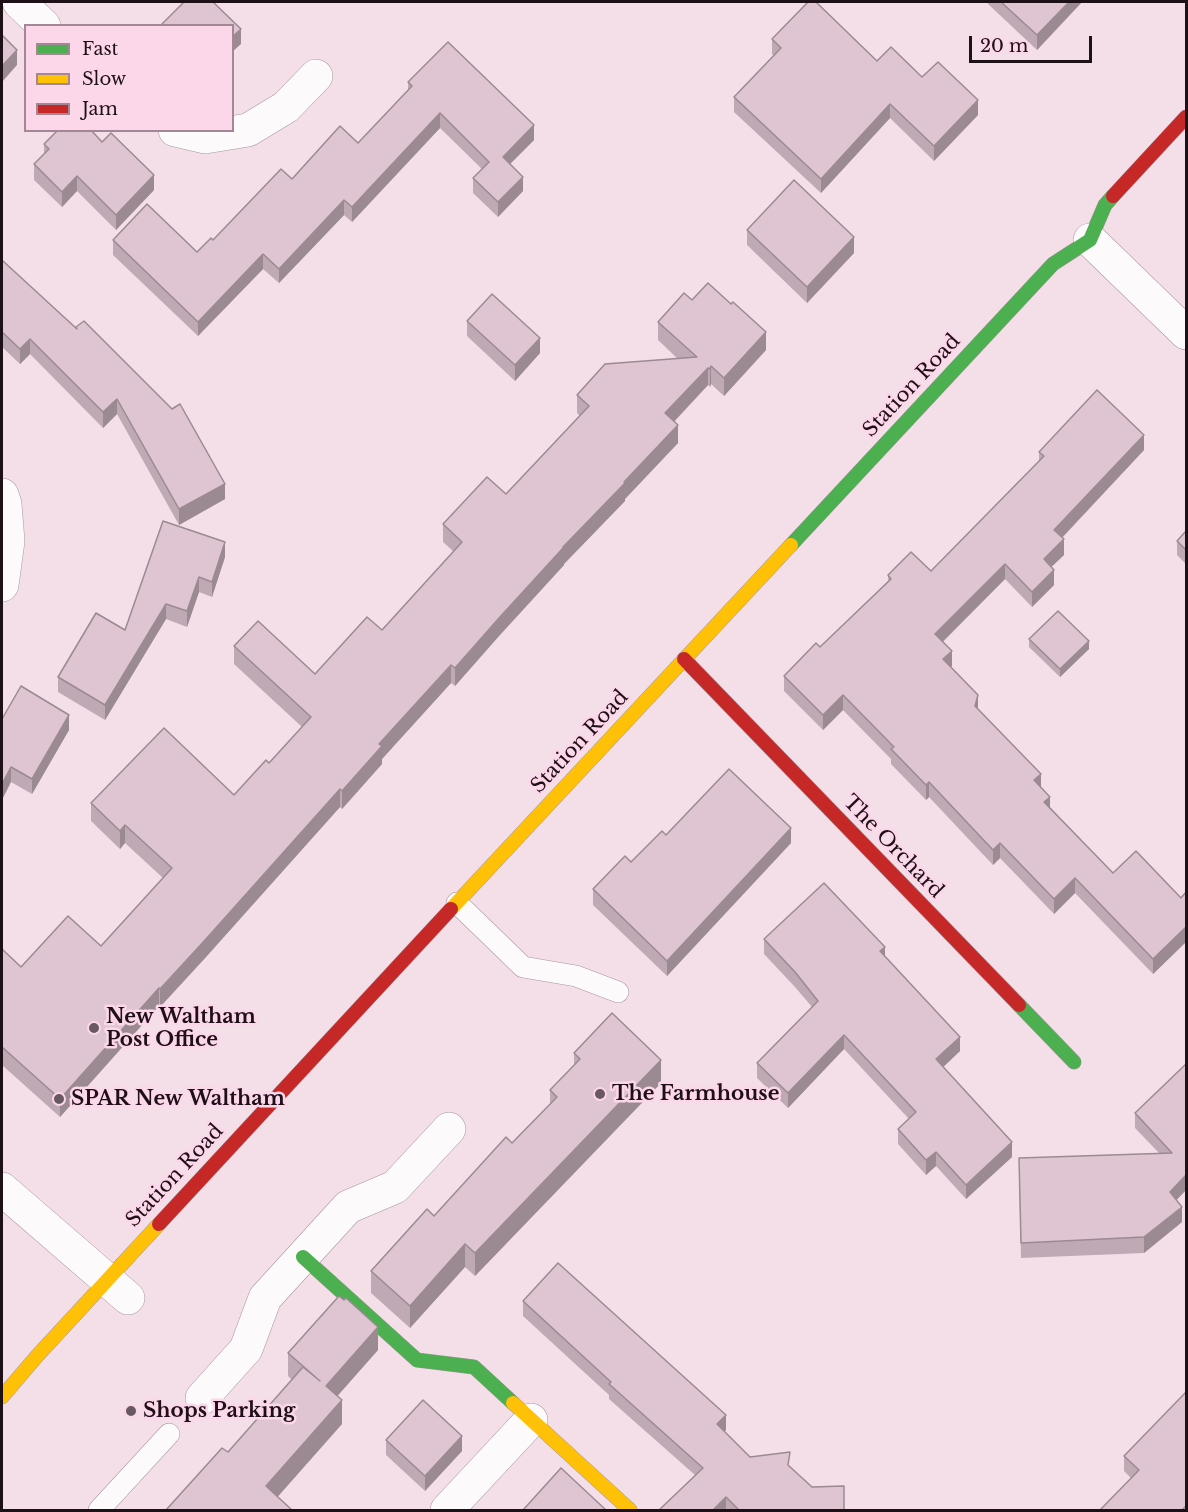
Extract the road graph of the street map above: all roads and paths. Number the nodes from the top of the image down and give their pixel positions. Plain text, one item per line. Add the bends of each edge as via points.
1 (19, 2) edge
2 (42, 24) edge
3 (316, 76) dead end
4 (1186, 117) edge
5 (184, 132) edge
6 (1090, 240) junction
7 (1186, 333) edge
8 (2, 495) edge
9 (2, 585) edge
10 (684, 659) junction
11 (457, 903) junction
12 (618, 992) dead end
13 (1074, 1062) dead end
14 (449, 1129) dead end
15 (2, 1189) edge
16 (303, 1257) junction
17 (117, 1288) junction
18 (2, 1397) edge
19 (201, 1398) dead end
20 (531, 1420) junction
21 (169, 1434) dead end
22 (99, 1510) edge
23 (447, 1510) edge
24 (630, 1510) edge

1 - 2 street
3 - 5 street via 286,107 248,130 205,137
4 - 6 main road via 1106,205
6 - 7 street
6 - 10 main road, Station Road via 1053,264
8 - 9 street via 8,541
10 - 11 main road, Station Road
10 - 13 main road, The Orchard
11 - 12 lane via 523,967 576,976
11 - 17 main road, Station Road
14 - 16 street via 395,1187 348,1206
15 - 17 street
16 - 19 street via 265,1298 246,1349
16 - 20 main road via 417,1360 474,1367
17 - 18 main road, Station Road
20 - 23 street
20 - 24 main road
21 - 22 lane

